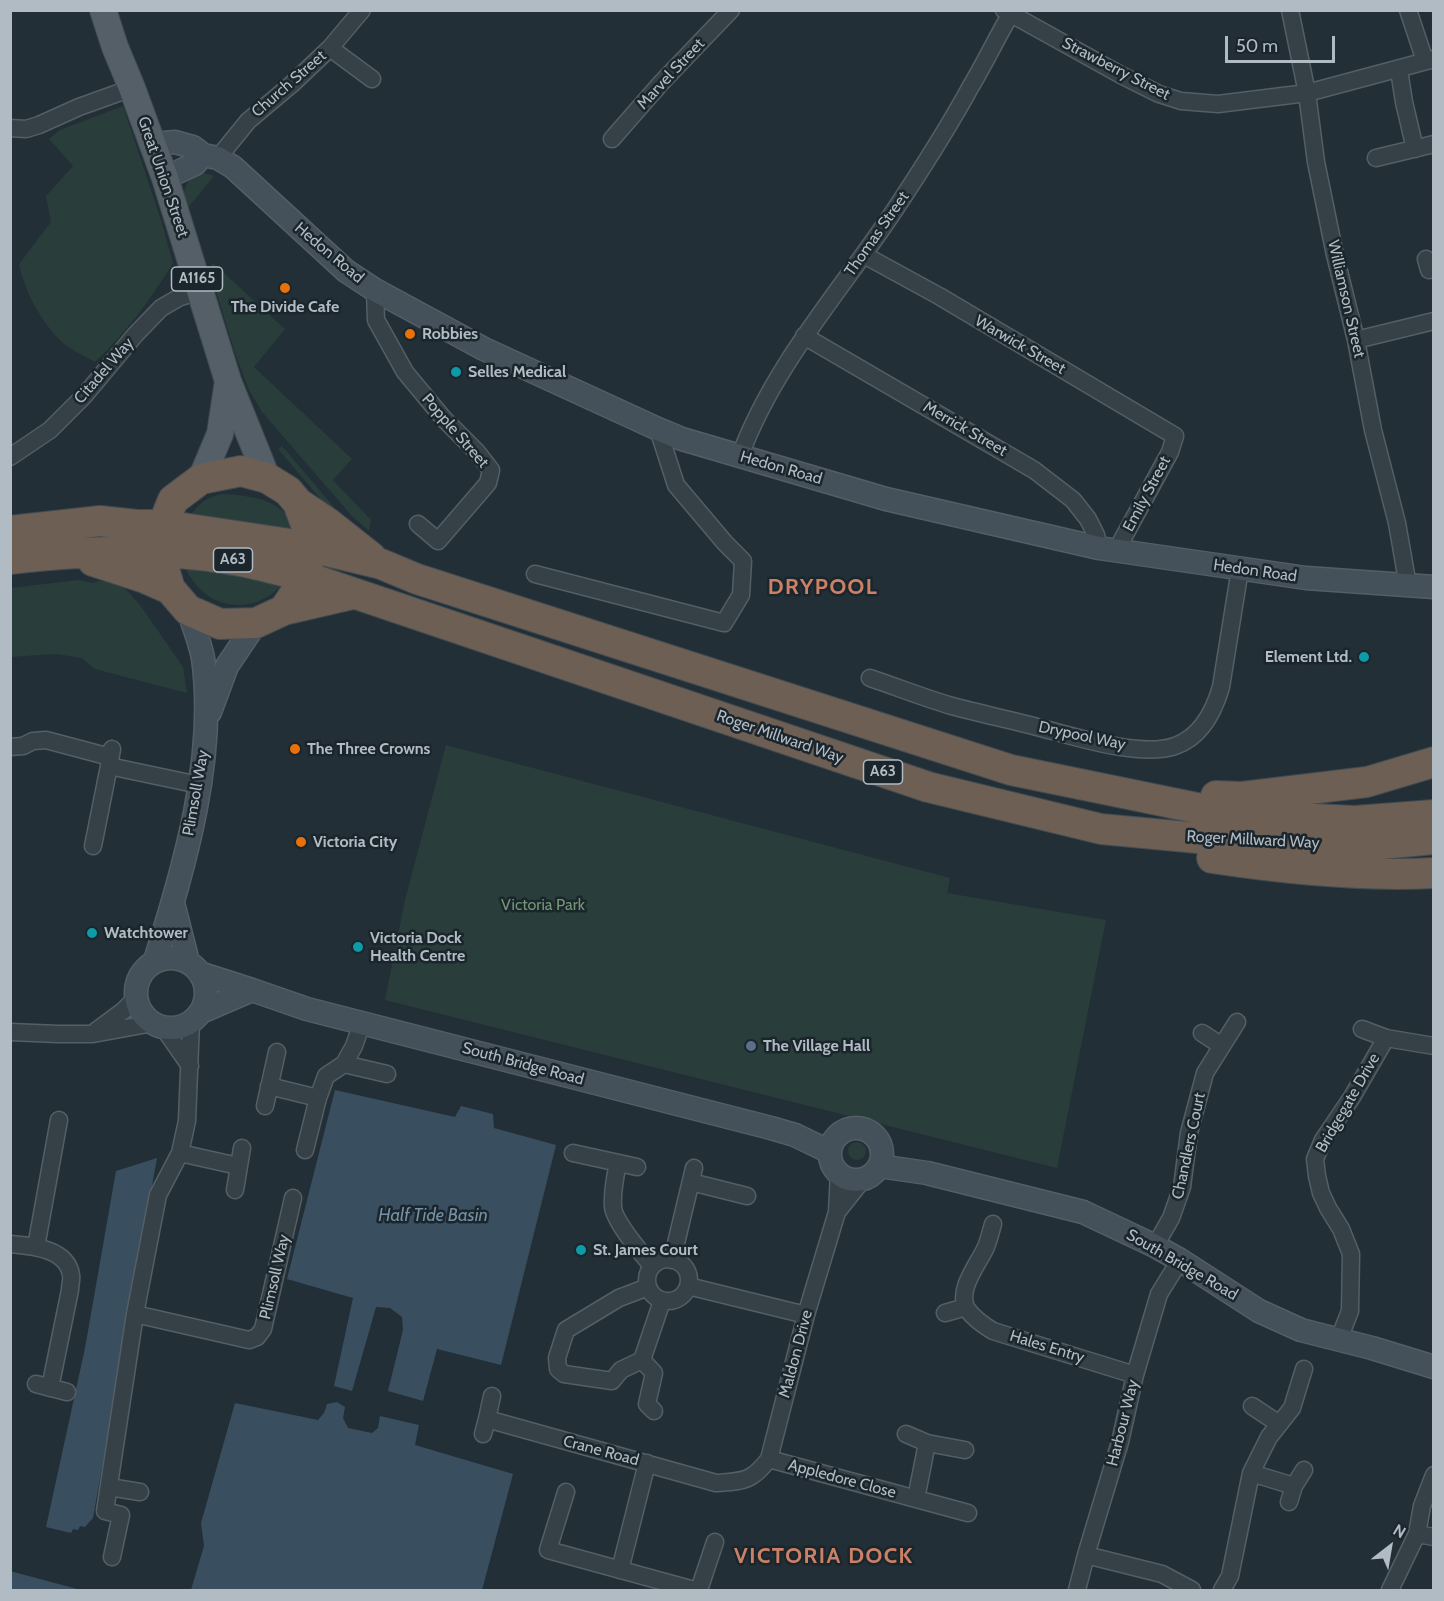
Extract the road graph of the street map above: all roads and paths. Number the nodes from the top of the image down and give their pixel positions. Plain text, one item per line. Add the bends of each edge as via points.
1 (103, 10) edge
2 (362, 10) edge
3 (731, 10) edge
4 (1290, 10) edge
5 (1408, 10) edge
6 (1009, 12) edge
7 (330, 48) junction
8 (1429, 60) edge
9 (1399, 69) junction
10 (372, 79) dead end
11 (132, 88) junction
12 (1307, 93) junction
13 (10, 128) edge
14 (612, 139) dead end
15 (153, 144) junction
16 (1434, 144) edge
17 (1415, 149) junction
18 (210, 157) junction
19 (1376, 158) dead end
20 (165, 178) junction
21 (864, 255) junction
22 (375, 290) junction
23 (201, 291) junction
24 (1434, 321) edge
25 (804, 336) junction
26 (1356, 340) junction
27 (228, 381) junction
28 (658, 429) junction
29 (1176, 436) joint
30 (740, 456) junction
31 (10, 457) edge
32 (267, 478) junction
33 (201, 479) junction
34 (298, 503) junction
35 (418, 524) dead end
36 (165, 526) junction
37 (10, 531) edge
38 (310, 547) junction
39 (1108, 550) junction
40 (68, 553) junction
41 (10, 559) edge
42 (381, 564) junction
43 (1240, 569) junction
44 (535, 574) dead end
45 (306, 577) junction
46 (1408, 586) junction
47 (1434, 587) edge
48 (352, 594) junction
49 (179, 599) junction
50 (284, 610) junction
51 (256, 623) junction
52 (870, 678) dead end
53 (207, 718) junction
54 (10, 747) edge
55 (110, 757) junction
56 (1434, 762) edge
57 (199, 785) junction
58 (928, 787) junction
59 (1117, 793) junction
60 (1434, 815) edge
61 (1434, 839) edge
62 (93, 846) dead end
63 (1434, 873) edge
64 (173, 903) junction
65 (155, 961) junction
66 (195, 968) junction
67 (252, 990) junction
68 (136, 998) junction
69 (196, 1017) junction
70 (1237, 1022) dead end
71 (363, 1023) junction
72 (158, 1025) junction
73 (1362, 1029) dead end
74 (10, 1032) edge
75 (1202, 1033) dead end
76 (93, 1034) junction
77 (1386, 1038) junction
78 (1222, 1046) junction
79 (1434, 1046) edge
80 (277, 1052) dead end
81 (344, 1064) junction
82 (190, 1066) junction
83 (387, 1074) dead end
84 (269, 1086) junction
85 (318, 1098) junction
86 (265, 1106) dead end
87 (59, 1120) dead end
88 (242, 1148) dead end
89 (305, 1150) dead end
90 (180, 1153) junction
91 (573, 1153) dead end
92 (836, 1154) junction
93 (618, 1163) junction
94 (875, 1164) junction
95 (238, 1166) junction
96 (638, 1167) dead end
97 (235, 1190) dead end
98 (747, 1196) dead end
99 (293, 1198) dead end
100 (837, 1212) junction
101 (993, 1224) dead end
102 (10, 1244) edge
103 (1155, 1246) junction
104 (36, 1247) junction
105 (672, 1260) junction
106 (1180, 1260) junction
107 (652, 1266) junction
108 (688, 1286) junction
109 (648, 1287) junction
110 (662, 1301) junction
111 (966, 1307) junction
112 (945, 1312) dead end
113 (135, 1314) junction
114 (806, 1315) junction
115 (1339, 1339) junction
116 (642, 1360) junction
117 (1434, 1367) edge
118 (1304, 1369) dead end
119 (1135, 1375) junction
120 (67, 1392) dead end
121 (492, 1396) dead end
122 (1252, 1406) dead end
123 (654, 1411) dead end
124 (1279, 1424) junction
125 (906, 1434) dead end
126 (927, 1443) junction
127 (965, 1450) dead end
128 (769, 1459) junction
129 (646, 1463) junction
130 (1304, 1470) dead end
131 (1251, 1473) junction
132 (1434, 1475) edge
133 (109, 1487) junction
134 (140, 1492) dead end
135 (566, 1492) dead end
136 (916, 1499) junction
137 (968, 1513) dead end
138 (1417, 1534) junction
139 (1434, 1537) edge
140 (715, 1542) dead end
141 (1086, 1555) junction
142 (112, 1557) dead end
143 (620, 1570) junction
144 (694, 1590) edge
145 (699, 1590) edge
146 (1077, 1590) edge
147 (1192, 1590) edge
148 (1222, 1590) edge
149 (1390, 1590) edge

1 - 11 main road, Great Union Street / A1165
2 - 7 street, Church Street
3 - 14 street, Marvel Street
4 - 12 street, Williamson Street
5 - 8 street
6 - 12 street, Strawberry Street via 1121,75 1181,101 1218,104
6 - 21 street, Thomas Street via 972,86
7 - 10 street
7 - 18 street, Church Street
8 - 9 street, Strawberry Street
9 - 12 street, Strawberry Street
9 - 17 street
11 - 13 street via 39,125
11 - 15 main road, Great Union Street / A1165
12 - 26 street, Williamson Street via 1316,162
15 - 18 street, Hedon Road via 175,142
15 - 20 main road, Great Union Street / A1165
16 - 17 street
17 - 19 street
18 - 20 street
18 - 22 street, Hedon Road via 233,167 346,271
20 - 23 main road, Great Union Street / A1165
21 - 25 street, Thomas Street
21 - 29 street, Warwick Street
22 - 28 street, Hedon Road via 484,349
22 - 35 street, Popple Street via 376,320 405,372 490,470 488,483 438,541
23 - 27 main road, Great Union Street / A1165
23 - 31 street, Citadel Way via 160,308 50,430
24 - 26 street
25 - 30 street, Thomas Street via 750,429
25 - 39 street, Merrick Street via 1034,470 1073,500
26 - 46 street, Williamson Street
27 - 32 main road, Great Union Street / A1165
27 - 33 main road, Great Union Street / A1165 via 220,434
28 - 30 street, Hedon Road
28 - 44 street via 676,485 743,561 741,595 724,623
29 - 39 street, Emily Street via 1170,452
30 - 39 street, Hedon Road via 886,499
32 - 33 highway via 241,471
32 - 34 highway, Roger Millward Way via 288,491
33 - 36 highway
34 - 38 highway
34 - 42 highway, Roger Millward Way / A63
36 - 37 highway, Roger Millward Way / A63 via 147,506 99,521
36 - 38 highway, Roger Millward Way / A63
36 - 40 highway, Roger Millward Way / A63
36 - 45 highway, Roger Millward Way / A63 via 235,560
36 - 49 highway
38 - 42 highway, Roger Millward Way / A63
38 - 45 highway
39 - 43 street, Hedon Road
40 - 41 highway, Roger Millward Way / A63
40 - 49 highway, Roger Millward Way / A63 via 145,578
42 - 59 highway, Roger Millward Way / A63 via 427,583 1011,770
43 - 46 street, Hedon Road
43 - 52 street, Drypool Way via 1217,701 1201,728 1177,746 1146,749 1101,744 951,705
45 - 48 highway, Roger Millward Way / A63
45 - 50 highway
46 - 47 street, Hedon Road
48 - 50 highway
48 - 58 highway, Roger Millward Way / A63
49 - 51 highway, Roger Millward Way via 220,624
49 - 53 street, Plimsoll Way via 202,657
50 - 51 highway
51 - 53 street, Plimsoll Way via 227,666
53 - 57 street, Plimsoll Way
54 - 55 street via 46,740
55 - 57 street
55 - 62 street
56 - 59 highway, A63 via 1366,782 1242,797
57 - 64 street, Plimsoll Way
58 - 61 highway, Roger Millward Way / A63 via 1101,829 1251,843 1370,845
58 - 63 highway, A63 via 1114,843 1276,867 1401,875
59 - 60 highway, Roger Millward Way / A63 via 1231,816 1355,821
64 - 65 street, Plimsoll Way
64 - 66 street, Plimsoll Way
65 - 66 street via 177,958
65 - 68 street via 140,976
66 - 67 street, South Bridge Road
66 - 69 street via 207,993
67 - 69 street
67 - 71 street, South Bridge Road
68 - 72 street via 145,1016
68 - 76 street
69 - 72 street via 173,1028
69 - 82 street
70 - 78 street, Chandlers Court
71 - 81 street
71 - 92 street, South Bridge Road via 771,1128
72 - 76 street
72 - 82 street
73 - 77 street, Bridgegate Drive
74 - 76 street
75 - 78 street
77 - 79 street, Bridgegate Drive
77 - 115 street, Bridgegate Drive via 1315,1159 1321,1192 1352,1254 1350,1311
78 - 103 street, Chandlers Court via 1205,1073 1189,1133 1182,1187
80 - 84 street
81 - 83 street
81 - 85 street via 326,1076
82 - 90 street via 187,1121
84 - 85 street
84 - 86 street
85 - 89 street
87 - 104 street
88 - 95 street
90 - 95 street
90 - 113 street via 158,1195
91 - 93 street
92 - 94 street via 847,1178 855,1180
92 - 94 street via 850,1128 864,1129 878,1139
92 - 100 street, Maldon Drive
93 - 96 street
93 - 107 street via 612,1208 629,1238
94 - 100 street, Maldon Drive
94 - 103 street, South Bridge Road via 1083,1212
95 - 97 street
98 - 105 street via 692,1175
99 - 113 street, Plimsoll Way via 263,1329 257,1337 249,1340
100 - 114 street, Maldon Drive
101 - 111 street via 986,1248 969,1275
102 - 104 street
103 - 106 street, South Bridge Road
104 - 120 street via 66,1262 71,1275 43,1386
105 - 107 street
105 - 108 street via 687,1272
106 - 115 street, South Bridge Road via 1259,1311 1301,1329
106 - 119 street, Harbour Way via 1159,1294
107 - 109 street
108 - 110 street via 678,1299
108 - 114 street
109 - 110 street
109 - 116 street via 619,1298 566,1330 557,1358 558,1369 564,1374 612,1381 621,1370
110 - 116 street
111 - 112 street
111 - 119 street, Hales Entry via 993,1331
113 - 133 street
114 - 128 street, Maldon Drive
115 - 117 street, South Bridge Road
116 - 123 street via 654,1373 646,1404
118 - 124 street via 1292,1408
119 - 141 street, Harbour Way
121 - 129 street, Crane Road via 485,1426
122 - 124 street
124 - 131 street
125 - 126 street
126 - 127 street
126 - 136 street, Appledore Close
128 - 129 street, Crane Road via 757,1474 740,1482 716,1483
128 - 136 street, Appledore Close
129 - 143 street
130 - 131 street via 1292,1494
131 - 148 street via 1230,1576
132 - 138 street
133 - 134 street
133 - 142 street via 105,1511 120,1515
135 - 143 street via 548,1550
136 - 137 street, Appledore Close
138 - 139 street
138 - 149 street
140 - 145 street
141 - 146 street, Harbour Way
141 - 147 street via 1161,1574
143 - 144 street

